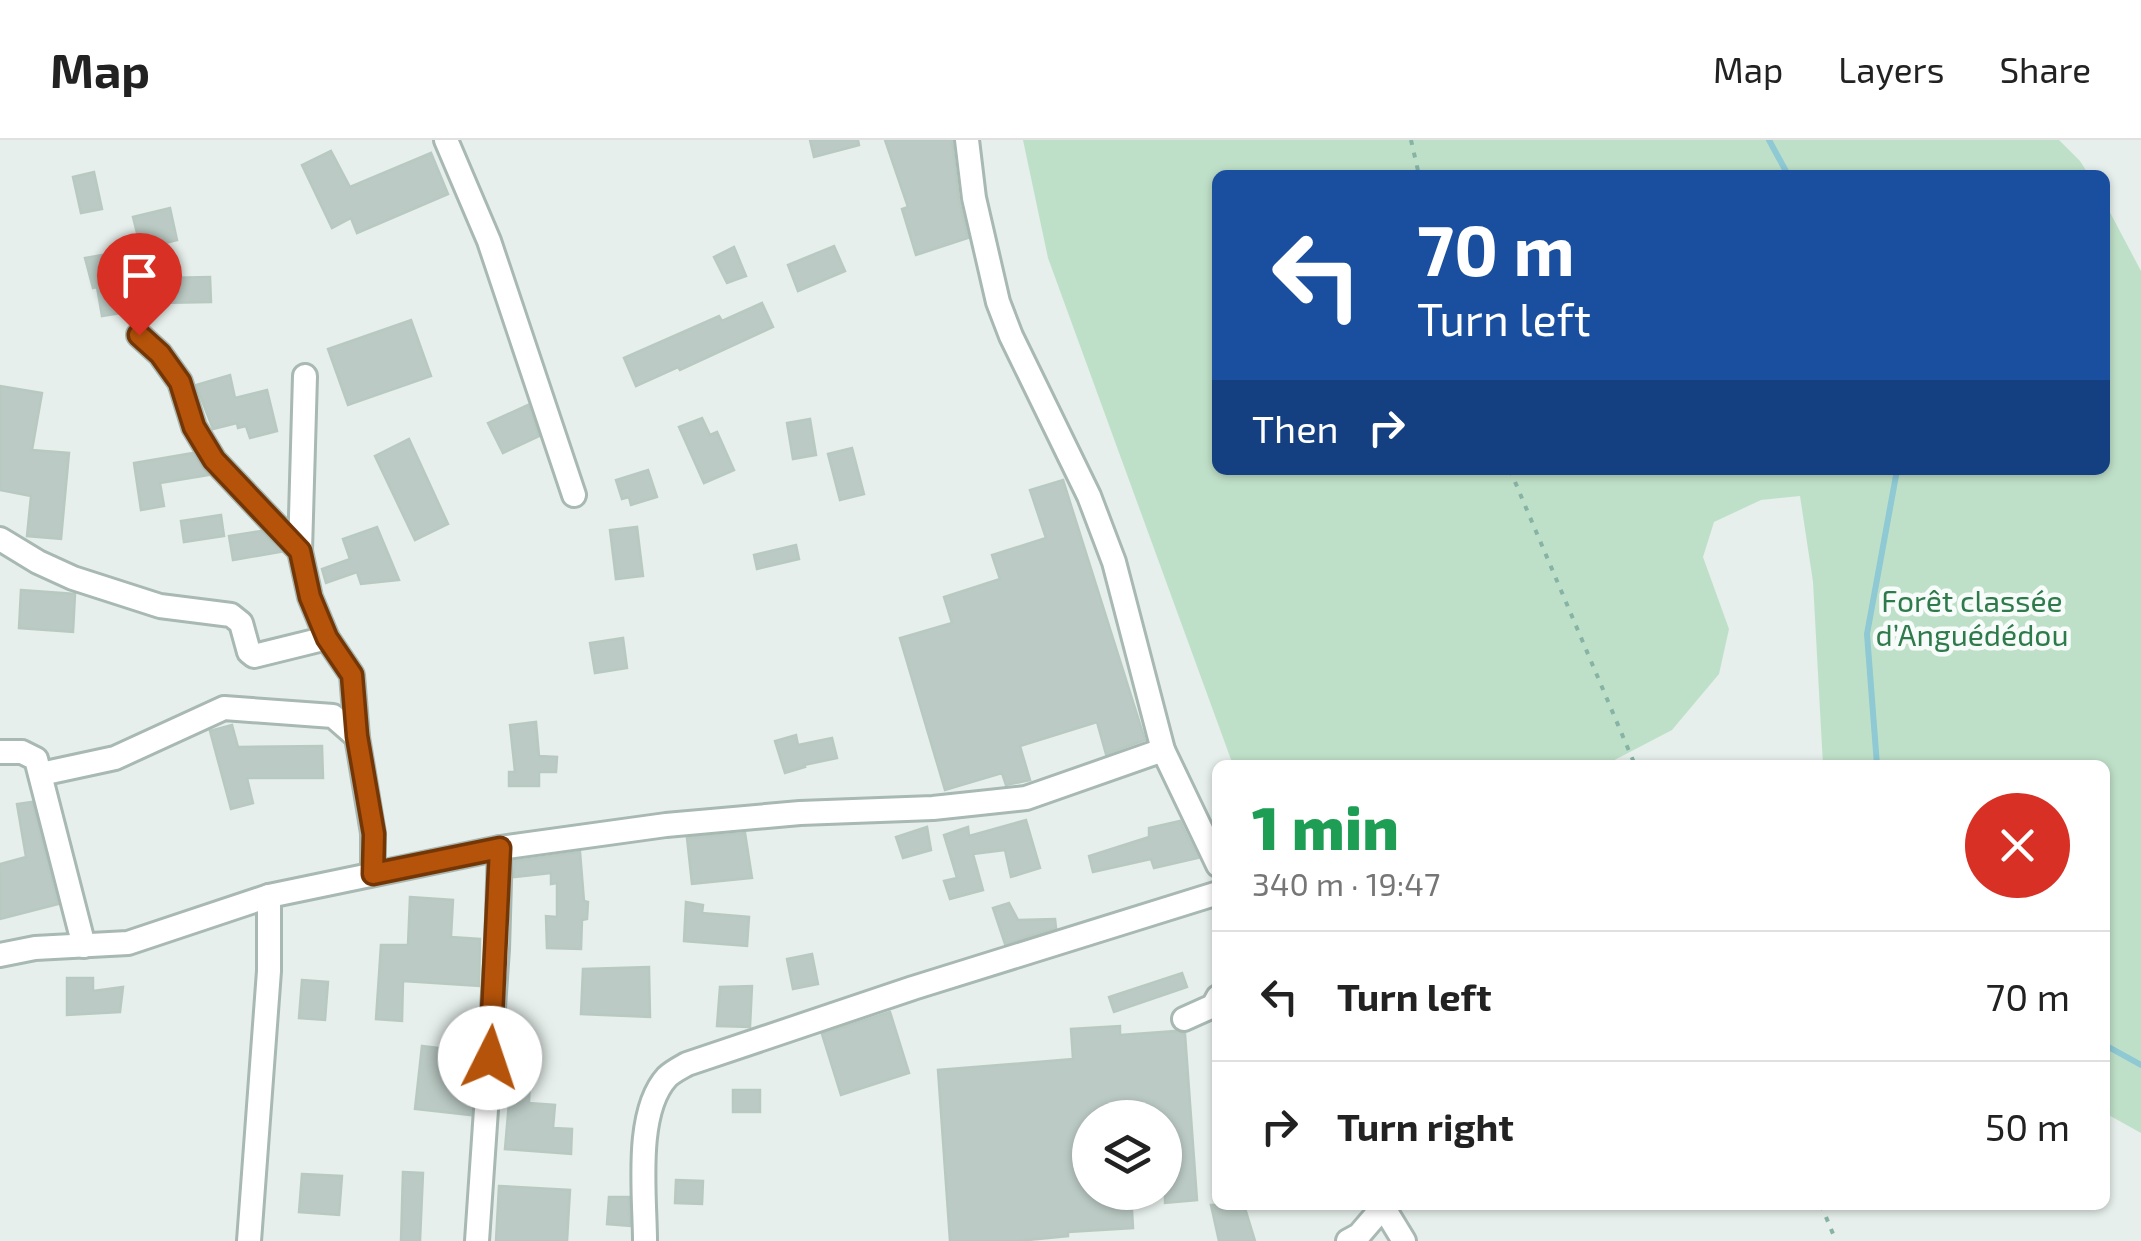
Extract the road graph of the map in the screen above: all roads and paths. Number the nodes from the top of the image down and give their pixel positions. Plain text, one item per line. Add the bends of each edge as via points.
1 (446, 140) edge
2 (968, 140) edge
3 (1412, 140) edge
4 (1418, 170) edge
5 (139, 335) dead end
6 (305, 376) dead end
7 (1512, 475) edge
8 (574, 496) dead end
9 (0, 539) edge
10 (300, 551) junction
11 (327, 638) junction
12 (357, 736) junction
13 (1163, 750) junction
14 (0, 752) edge
15 (1633, 760) edge
16 (41, 774) junction
17 (500, 848) junction
18 (1212, 852) edge
19 (373, 874) junction
20 (1212, 895) edge
21 (269, 896) junction
22 (84, 946) junction
23 (0, 956) edge
24 (1212, 1006) edge
25 (1184, 1019) dead end
26 (1380, 1210) edge
27 (1385, 1210) edge
28 (1823, 1210) edge
29 (249, 1241) edge
30 (476, 1241) edge
31 (645, 1241) edge
32 (1348, 1241) edge
33 (1404, 1241) edge
34 (1836, 1241) edge

1 - 8 street via 489,241
2 - 13 street via 998,302 1114,562
3 - 4 path
5 - 10 street via 180,382 194,427 214,460
6 - 10 street
7 - 15 path
9 - 11 street via 73,578 160,606 231,615 254,656
10 - 11 street
11 - 12 street via 352,675
12 - 16 street via 334,716 224,708 115,758
12 - 19 street via 374,834
13 - 17 street via 1026,798 666,825
13 - 18 street
14 - 16 street via 36,758
16 - 22 street
17 - 19 street
17 - 30 street
19 - 21 street
20 - 31 street via 677,1070 654,1098 646,1124
21 - 22 street via 128,943
21 - 29 street
22 - 23 street
24 - 25 street
26 - 32 street
27 - 33 street
28 - 34 path

